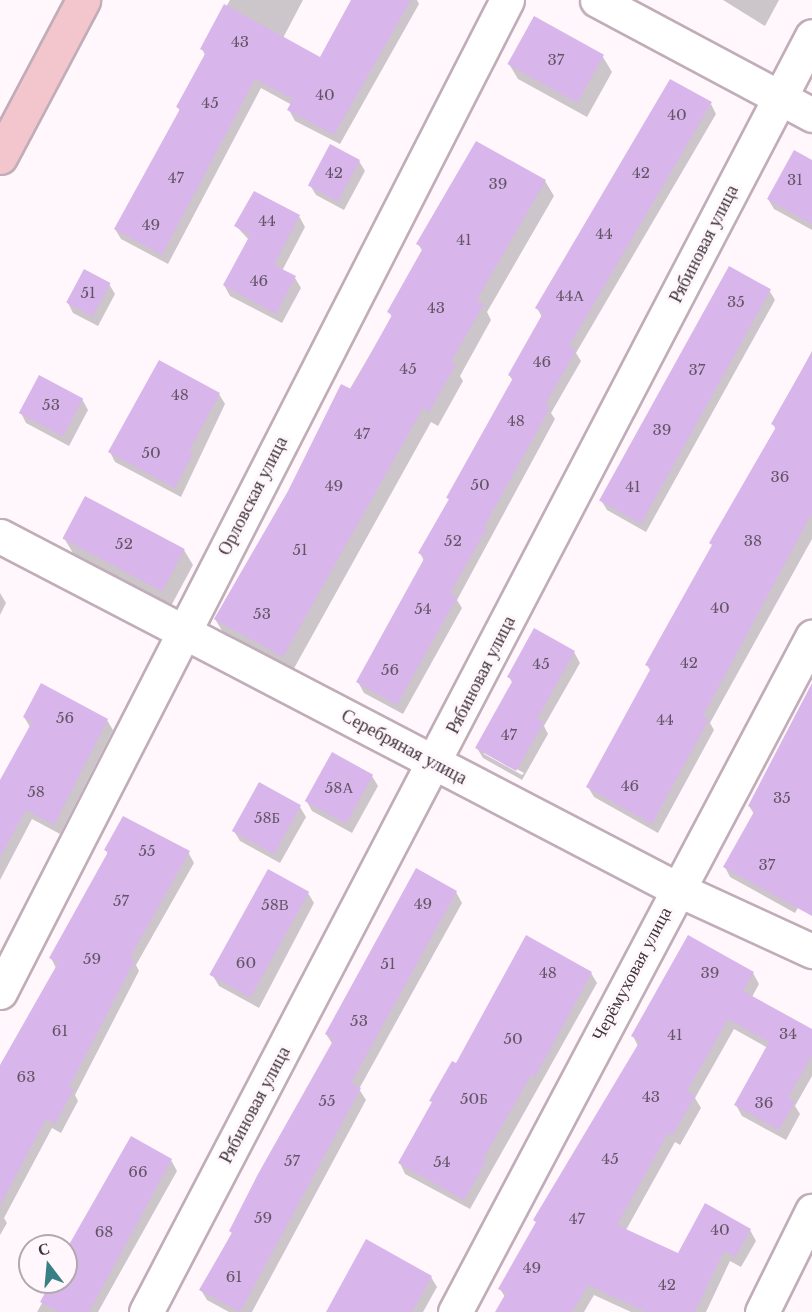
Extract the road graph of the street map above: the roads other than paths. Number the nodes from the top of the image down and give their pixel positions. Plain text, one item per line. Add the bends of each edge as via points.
1 (83, 0) edge
2 (507, 0) edge
3 (597, 0) edge
4 (812, 36) edge
5 (780, 98) junction
6 (812, 115) edge
7 (0, 157) edge
8 (0, 536) edge
9 (184, 632) junction
10 (812, 637) edge
11 (435, 764) junction
12 (677, 889) junction
13 (812, 951) edge
14 (0, 992) edge
15 (812, 1211) edge
16 (146, 1312) edge
17 (455, 1312) edge
18 (762, 1312) edge

1 - 7 main road
2 - 9 street, Орловская улица
3 - 5 street
4 - 5 street, Рябиновая улица
5 - 6 street
5 - 11 street, Рябиновая улица
8 - 9 street, Серебряная улица
9 - 11 street, Серебряная улица
9 - 14 street, Орловская улица
10 - 12 street, Черёмуховая улица
11 - 12 street, Серебряная улица
11 - 16 street, Рябиновая улица
12 - 13 street, Серебряная улица
12 - 17 street, Черёмуховая улица
15 - 18 street

